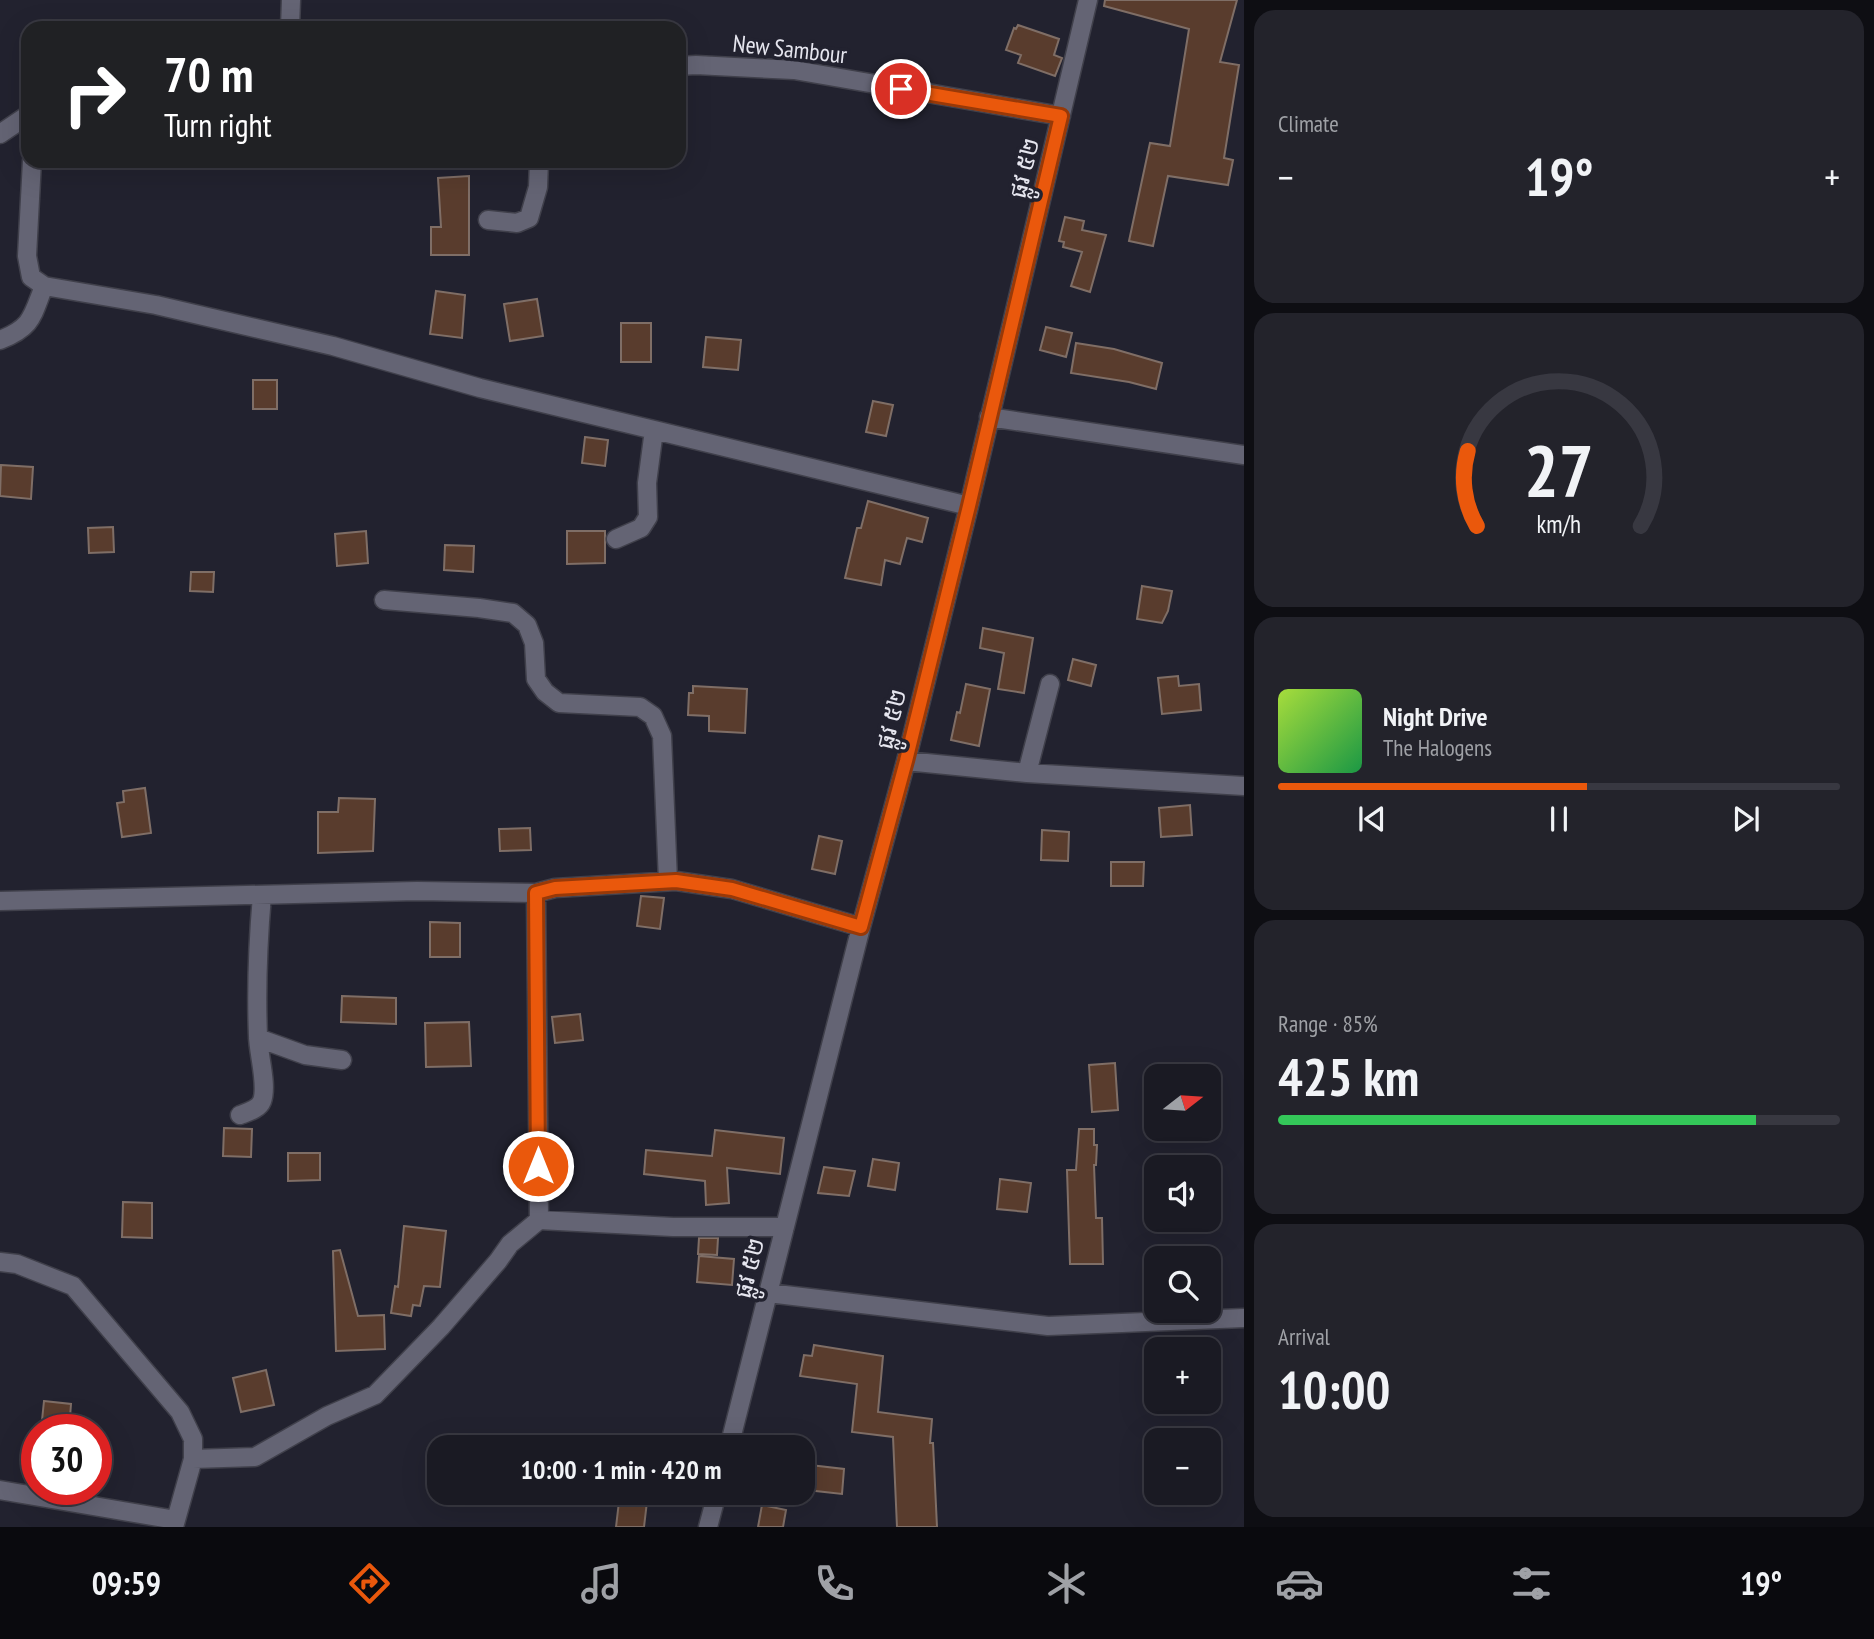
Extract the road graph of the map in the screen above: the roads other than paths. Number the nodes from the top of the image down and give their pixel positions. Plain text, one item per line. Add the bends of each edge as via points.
1 (291, 0) edge
2 (1088, 0) edge
3 (290, 21) edge
4 (686, 66) edge
5 (1061, 116) junction
6 (21, 120) edge
7 (0, 134) edge
8 (32, 168) edge
9 (538, 168) edge
10 (488, 220) dead end
11 (44, 286) junction
12 (0, 340) edge
13 (989, 417) junction
14 (654, 430) junction
15 (1244, 455) edge
16 (969, 506) junction
17 (616, 539) dead end
18 (384, 600) dead end
19 (1050, 684) dead end
20 (906, 761) junction
21 (1027, 773) junction
22 (1244, 786) edge
23 (668, 881) junction
24 (536, 893) junction
25 (262, 895) junction
26 (0, 901) edge
27 (861, 927) junction
28 (258, 1038) junction
29 (342, 1060) dead end
30 (240, 1115) dead end
31 (539, 1220) junction
32 (785, 1227) junction
33 (0, 1262) edge
34 (768, 1293) junction
35 (1244, 1318) edge
36 (732, 1435) edge
37 (193, 1459) junction
38 (0, 1490) edge
39 (714, 1505) edge
40 (175, 1523) edge
41 (708, 1527) edge

1 - 3 street
2 - 5 street, ផ្លូវ ៥២
4 - 5 street, New Sambour via 794,70
5 - 13 street, ផ្លូវ ៥២
6 - 7 street
8 - 11 street via 27,256 31,277
9 - 10 street via 529,218 517,223
11 - 12 street via 29,322 20,332
11 - 14 street via 156,305 333,346
13 - 15 street
13 - 16 street, ផ្លូវ ៥២
14 - 16 street
14 - 17 street via 648,516 640,528
16 - 20 street, ផ្លូវ ៥២
18 - 23 street via 513,613 527,625 534,643 536,679 559,703 639,707 653,716 662,736
19 - 21 street
20 - 21 street
20 - 27 street, ផ្លូវ ៥២
21 - 22 street
23 - 24 street
23 - 27 street via 732,889
24 - 25 street
24 - 31 street
25 - 26 street
25 - 28 street
27 - 32 street, ផ្លូវ ៥២
28 - 29 street via 305,1055
28 - 30 street via 262,1101
31 - 32 street
31 - 37 street via 510,1244 441,1327 375,1395 255,1457
32 - 34 street, ផ្លូវ ៥២
33 - 37 street via 73,1286 180,1412 193,1439
34 - 35 street via 1048,1326
34 - 36 street, ផ្លូវ ៥២
37 - 40 street
38 - 40 street
39 - 41 street

